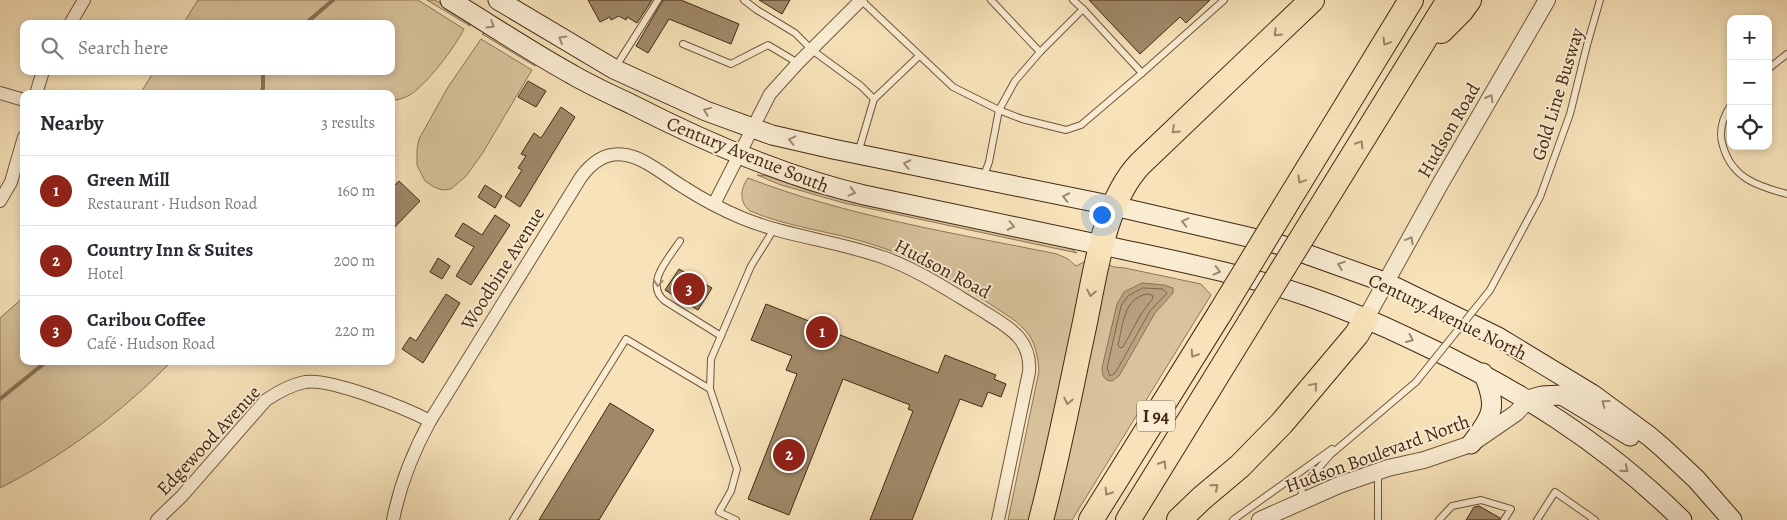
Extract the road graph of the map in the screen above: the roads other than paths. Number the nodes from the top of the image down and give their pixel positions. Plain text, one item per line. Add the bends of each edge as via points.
1 (84, 0) edge
2 (450, 0) edge
3 (498, 0) edge
4 (658, 0) edge
5 (744, 0) edge
6 (861, 0) edge
7 (991, 0) edge
8 (1072, 0) edge
9 (1224, 0) edge
10 (1312, 0) edge
11 (1411, 0) edge
12 (1449, 0) edge
13 (1469, 0) edge
14 (1547, 0) edge
15 (1600, 0) edge
16 (1083, 9) junction
17 (72, 20) edge
18 (684, 44) dead end
19 (812, 50) junction
20 (1040, 52) junction
21 (1787, 54) edge
22 (919, 56) junction
23 (1413, 58) junction
24 (798, 64) junction
25 (1772, 66) edge
26 (614, 69) junction
27 (1142, 73) junction
28 (42, 75) edge
29 (37, 90) edge
30 (0, 93) edge
31 (20, 99) edge
32 (874, 99) junction
33 (999, 110) junction
34 (1727, 112) edge
35 (752, 129) junction
36 (20, 150) edge
37 (740, 154) junction
38 (858, 154) junction
39 (982, 180) junction
40 (1787, 194) edge
41 (0, 201) edge
42 (714, 204) junction
43 (1114, 206) junction
44 (774, 229) junction
45 (680, 241) dead end
46 (1102, 245) junction
47 (1386, 283) junction
48 (1366, 318) junction
49 (721, 336) junction
50 (1483, 373) junction
51 (710, 389) junction
52 (1528, 400) junction
53 (430, 421) junction
54 (1358, 431) junction
55 (1471, 444) junction
56 (1378, 472) junction
57 (1696, 479) junction
58 (1300, 501) junction
59 (157, 520) edge
60 (393, 520) edge
61 (513, 520) edge
62 (736, 520) edge
63 (998, 520) edge
64 (1041, 520) edge
65 (1091, 520) edge
66 (1128, 520) edge
67 (1179, 520) edge
68 (1233, 520) edge
69 (1260, 520) edge
70 (1378, 520) edge
71 (1439, 520) edge
72 (1504, 520) edge
73 (1537, 520) edge
74 (1595, 520) edge
75 (1682, 520) edge
76 (1732, 520) edge

1 - 17 street
2 -> 37 main road, Century Avenue South via 574,76 655,117
26 -> 3 main road, Century Avenue South
4 - 26 lane
5 - 19 lane via 795,34
6 - 19 street
6 - 22 lane
7 - 20 lane
8 - 16 lane
9 - 27 lane
10 -> 43 highway via 1140,164
11 -> 65 highway, I 94, bridge
12 - 23 highway, I 94
13 - 23 highway
47 -> 14 street, Hudson Road
15 - 54 lane, Gold Line Busway, bridge via 1570,114 1540,197 1490,290 1416,382
16 - 20 lane
16 - 27 lane
18 - 24 lane via 731,64 768,44
19 - 24 street
19 - 32 lane
20 - 33 lane via 1015,81
21 - 25 lane
22 - 32 lane
22 - 33 lane via 953,87
66 -> 23 highway, I 94, bridge
24 - 35 street via 770,94
35 -> 26 main road, Century Avenue South
27 - 33 lane via 1081,125 1066,130
28 - 29 street
30 - 31 street
32 - 38 lane
33 - 39 lane via 989,162
34 - 40 lane via 1720,136 1726,157 1735,170 1759,186
35 - 37 street
38 -> 35 main road, Century Avenue South
36 - 41 street
37 - 42 street
37 -> 46 main road, Century Avenue South via 832,187
39 -> 38 main road, Century Avenue South
43 -> 39 main road, Century Avenue South
42 - 44 street, Hudson Road
42 - 53 street, Woodbine Avenue via 629,156 610,155 594,162 581,177
43 - 46 highway
47 -> 43 main road, Century Avenue North via 1281,245
44 - 49 lane via 751,266
44 - 63 street, Hudson Road via 898,263 971,304 1022,340 1029,372
45 -> 49 lane via 657,278 658,293 665,301
46 -> 48 main road, Century Avenue North via 1258,281
46 -> 64 highway
47 - 48 street, Hudson Road
57 -> 47 main road, Century Avenue North via 1649,436 1583,388 1498,337
48 -> 50 main road, Century Avenue North
67 -> 48 highway via 1240,466 1282,423 1357,334
49 - 51 lane via 711,359
50 - 52 main road, Century Avenue North
50 - 55 main road via 1491,392 1492,405 1484,428
51 - 61 lane via 626,339
51 - 62 lane via 737,469 731,491 720,512
52 - 55 street, Hudson Boulevard North via 1516,413
52 - 57 main road via 1562,395
52 -> 75 main road, Century Avenue North via 1604,452 1654,492
53 - 59 street, Edgewood Avenue via 340,386 307,382 294,385 266,400
53 - 60 street, Woodbine Avenue via 406,472
54 - 58 lane, Gold Line Busway via 1330,454 1302,488
54 - 68 lane, Gold Line Busway
55 - 56 street, Hudson Boulevard North
56 - 58 street, Hudson Boulevard North
56 - 70 lane
57 - 76 main road, Century Avenue North
58 - 69 street, Hudson Boulevard North
71 - 72 lane via 1452,506 1481,500 1511,509
73 - 74 lane via 1555,492

